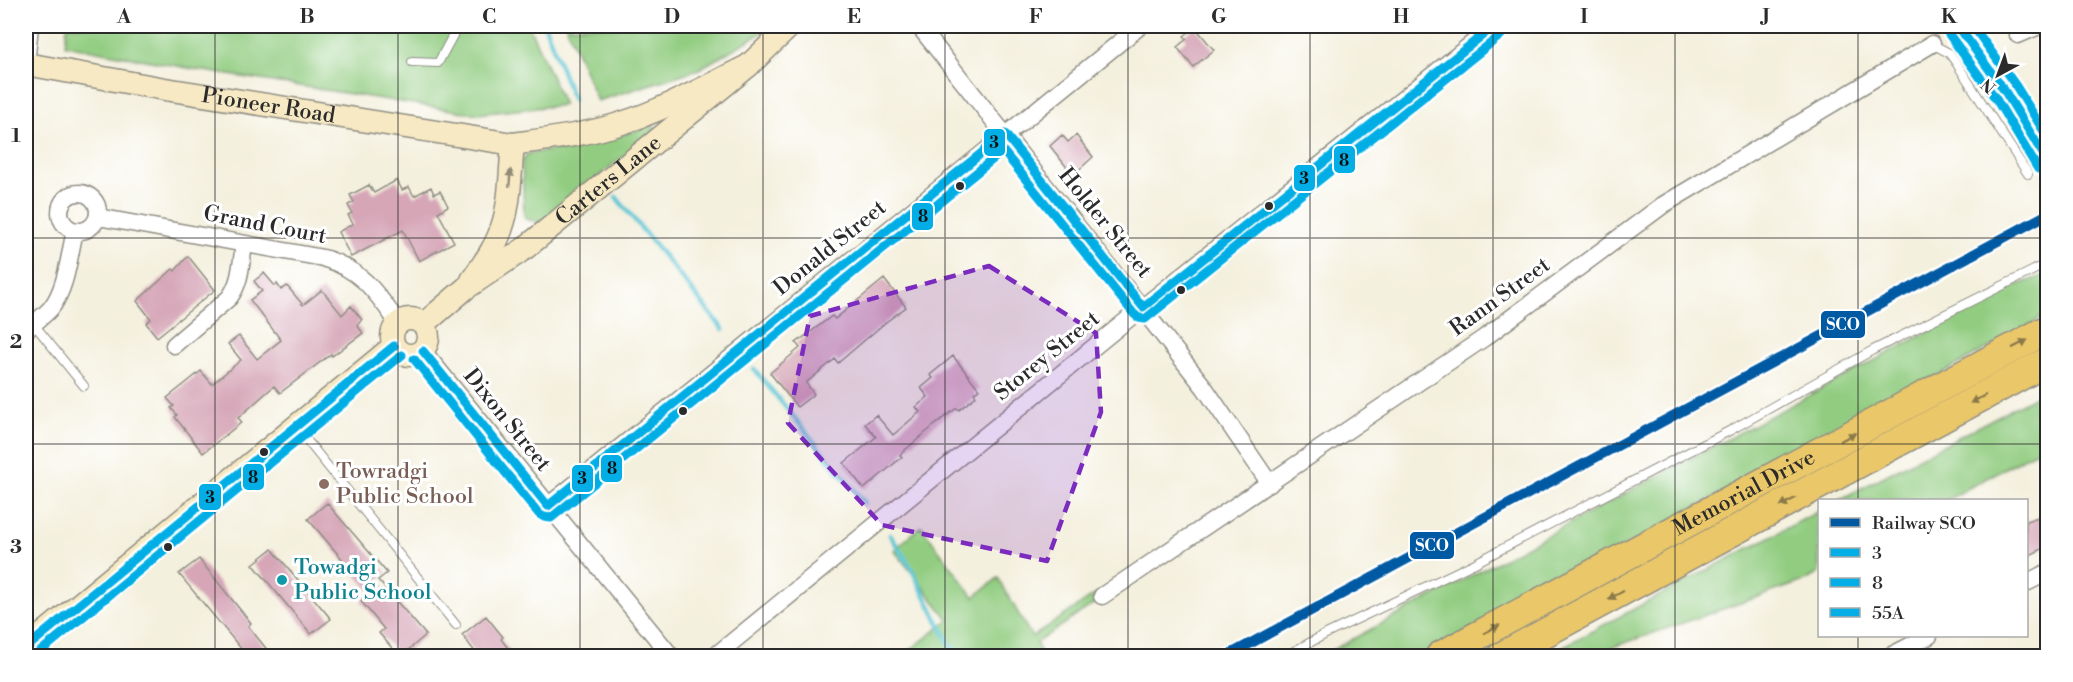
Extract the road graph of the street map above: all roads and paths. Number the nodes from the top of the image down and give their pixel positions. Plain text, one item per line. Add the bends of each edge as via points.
1 (30, 26) edge
2 (458, 26) edge
3 (784, 26) edge
4 (790, 26) edge
5 (919, 26) edge
6 (1140, 26) edge
7 (1494, 26) edge
8 (1958, 26) edge
9 (2039, 26) edge
10 (2018, 35) dead end
11 (1932, 44) joint
12 (411, 62) dead end
13 (26, 64) edge
14 (748, 66) junction
15 (693, 93) joint
16 (1005, 134) junction
17 (513, 144) junction
18 (2038, 169) edge
19 (507, 209) junction
20 (98, 217) junction
21 (75, 231) junction
22 (547, 231) junction
23 (244, 244) junction
24 (2048, 263) edge
25 (466, 288) junction
26 (1143, 307) junction
27 (398, 323) junction
28 (424, 324) junction
29 (29, 326) edge
30 (2048, 329) edge
31 (174, 345) dead end
32 (394, 346) junction
33 (423, 351) junction
34 (2048, 361) edge
35 (84, 386) dead end
36 (295, 426) junction
37 (1270, 484) junction
38 (548, 506) junction
39 (2048, 572) edge
40 (2028, 582) edge
41 (1102, 596) dead end
42 (456, 625) dead end
43 (1927, 637) edge
44 (26, 648) edge
45 (671, 657) edge
46 (715, 657) edge
47 (1285, 657) edge
48 (1440, 657) edge
49 (1502, 657) edge
50 (1890, 657) edge

1 - 13 street
2 - 12 lane via 438,63
3 - 17 main road via 673,89 616,112 533,128
4 - 14 main road, Carters Lane
5 - 16 street, Holder Street
6 - 16 street, Donald Street
7 - 26 street, Storey Street
8 - 18 main road via 1991,68 2027,126
9 - 10 street
11 - 18 lane via 1949,53
11 - 37 street, Rann Street via 1663,205 1484,338
13 - 17 main road, Pioneer Road
14 - 15 main road, Carters Lane
14 - 22 main road, Carters Lane
15 - 17 main road, Pioneer Road via 623,123
16 - 26 street, Holder Street
16 - 38 street, Donald Street
19 -> 17 main road, Carters Lane
19 - 22 main road via 529,232
19 - 25 main road, Carters Lane via 493,249
20 - 21 street via 92,227
20 - 21 street via 96,204 87,195 69,196 62,206 62,219
20 - 23 street, Grand Court
21 - 29 street via 62,286 50,308
22 - 25 main road, Carters Lane
23 - 27 street, Grand Court via 341,263 366,282
23 - 31 street via 234,292
24 - 47 lane via 1873,350 1731,430 1496,552
25 - 28 main road, Carters Lane
26 - 37 street, Holder Street
26 - 46 street, Storey Street
27 - 28 main road via 408,318
27 - 32 main road via 392,334
28 - 33 main road via 429,341
29 - 35 lane
48 -> 30 highway, Memorial Drive
32 - 33 main road via 407,355
32 - 36 main road
33 - 38 street, Dixon Street
34 -> 49 highway, Memorial Drive
36 - 42 lane
36 - 44 main road
37 - 41 street, Rann Street
38 - 45 street, Dixon Street
39 - 40 street
43 - 50 street

